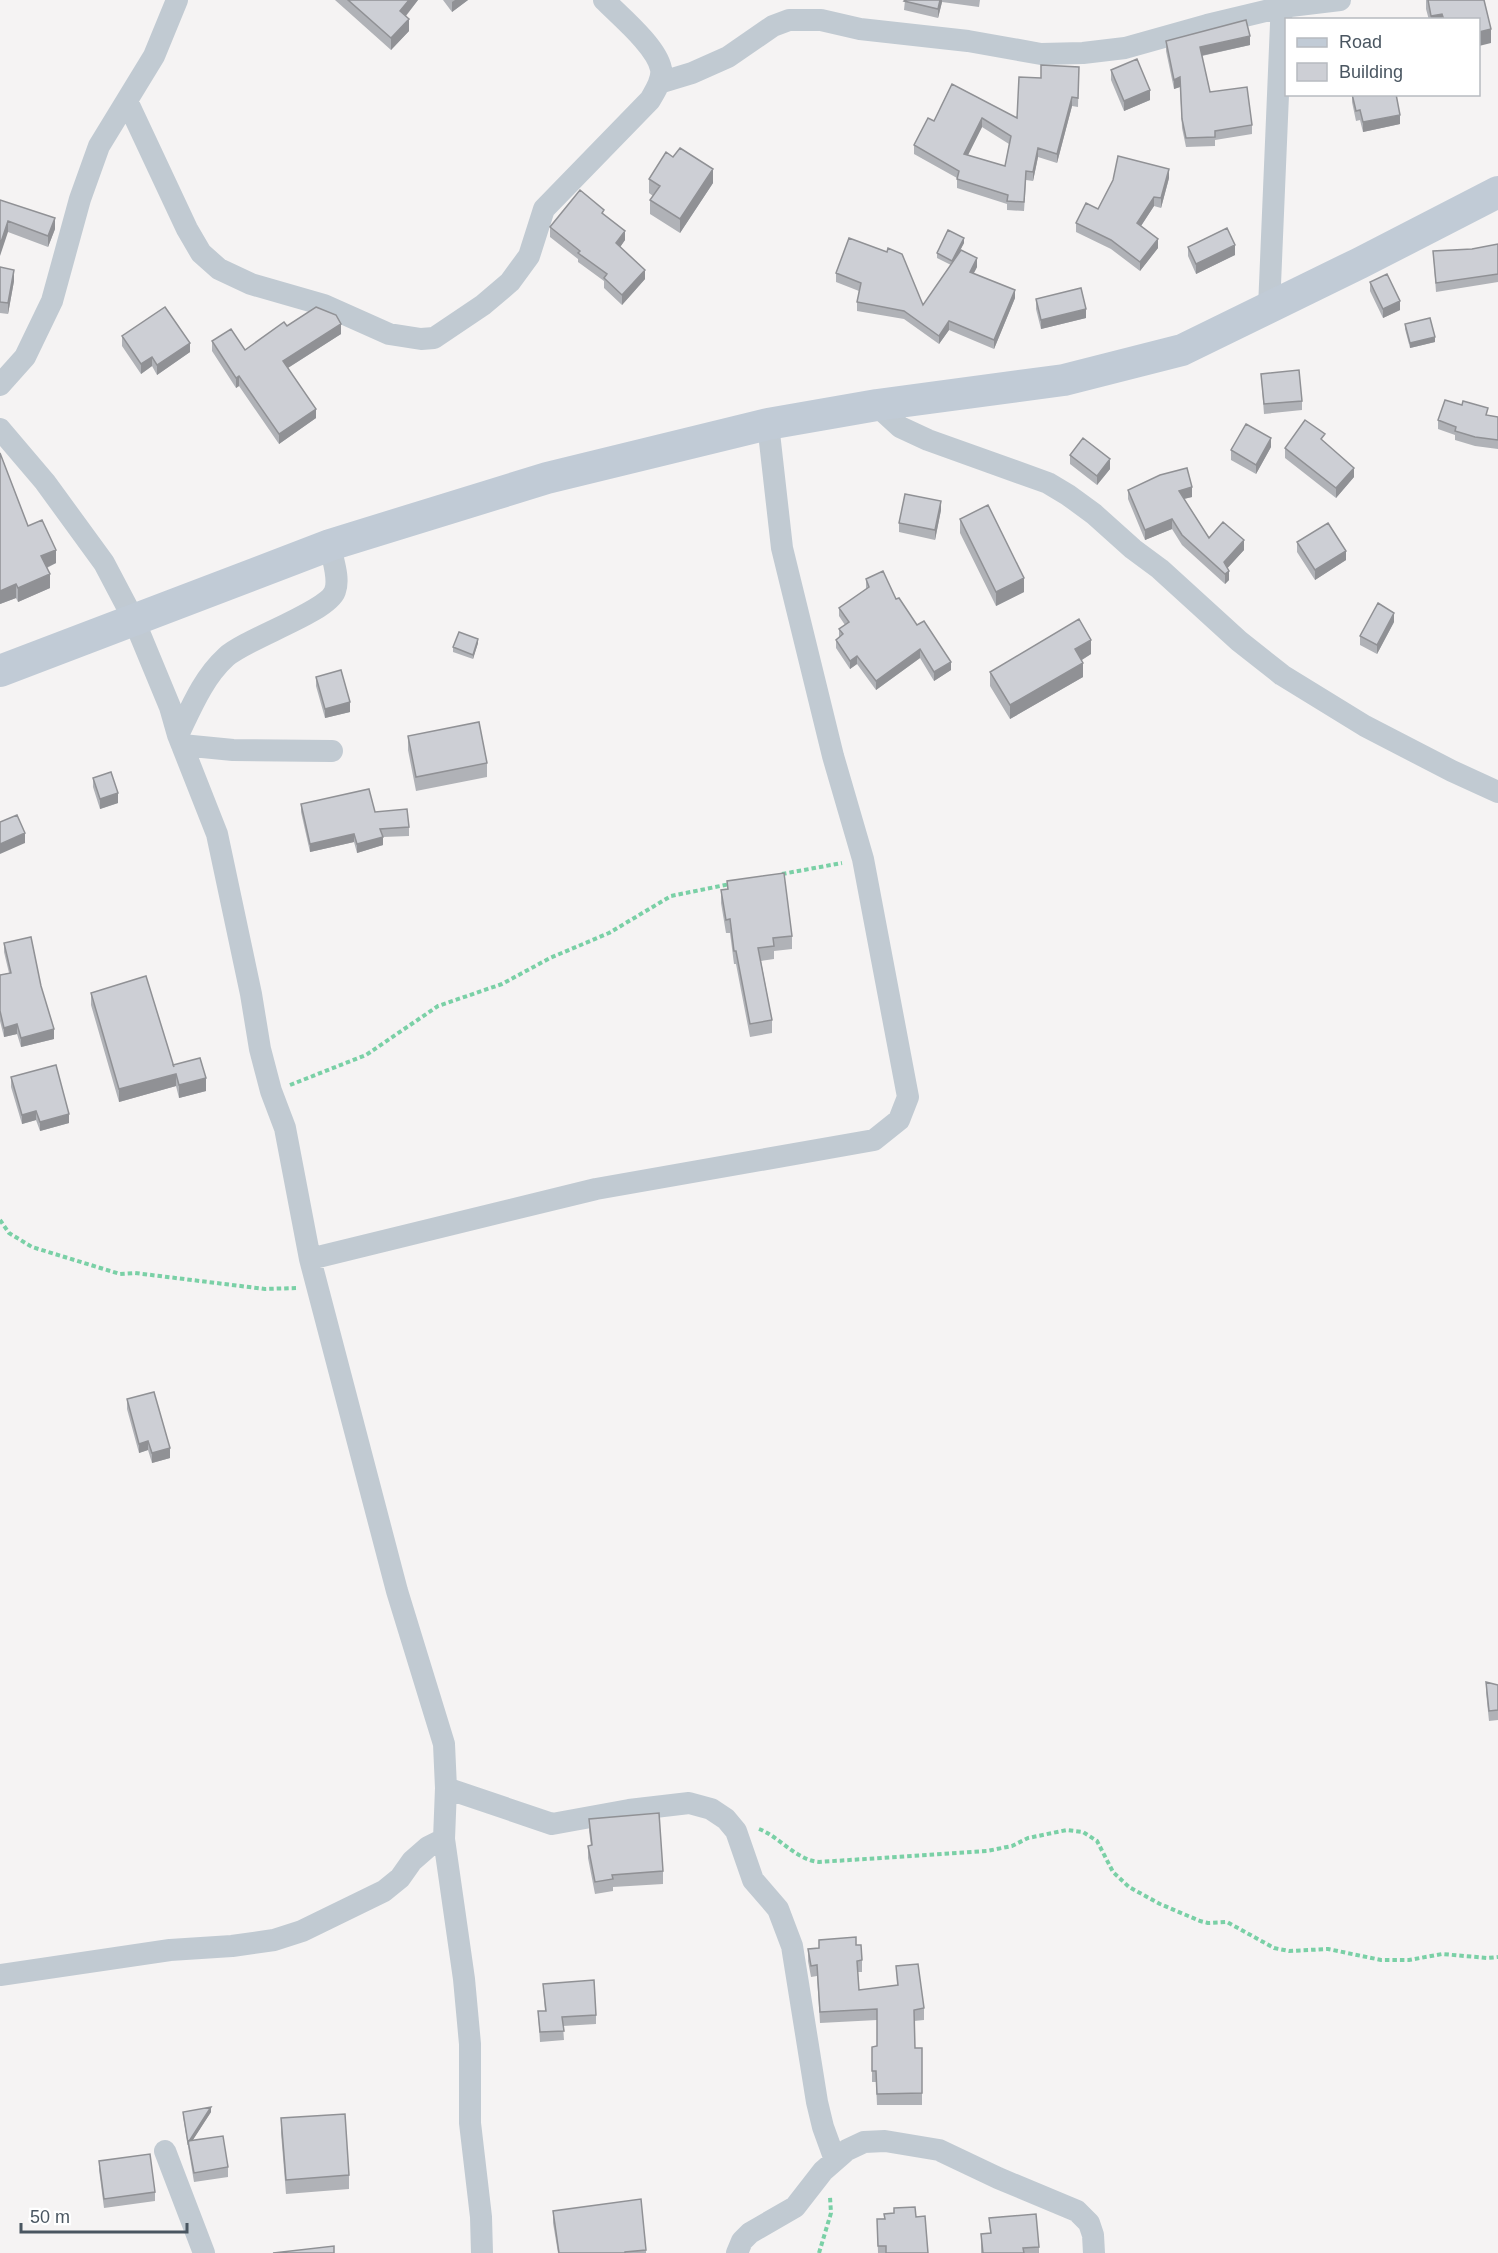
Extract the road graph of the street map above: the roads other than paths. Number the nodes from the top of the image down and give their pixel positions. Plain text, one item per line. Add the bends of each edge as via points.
1 (177, 0) edge
2 (604, 0) edge
3 (1340, 0) edge
4 (1282, 4) edge
5 (659, 83) junction
6 (127, 101) junction
7 (1498, 192) edge
8 (1269, 308) junction
9 (0, 385) edge
10 (876, 405) junction
11 (768, 424) junction
12 (0, 429) edge
13 (330, 545) junction
14 (134, 620) junction
15 (0, 671) edge
16 (180, 740) junction
17 (332, 752) dead end
18 (1498, 792) edge
19 (310, 1259) junction
20 (446, 1788) junction
21 (444, 1839) junction
22 (0, 1975) edge
23 (165, 2151) dead end
24 (829, 2165) junction
25 (204, 2253) edge
26 (482, 2253) edge
27 (737, 2253) edge
28 (1094, 2253) edge

1 - 6 street via 154,56
2 - 5 street via 656,54 662,71
3 - 4 street
4 - 5 street via 1125,48 1083,53 1041,54 821,20 789,20 773,26 728,57 692,74
4 - 8 street
5 - 6 street via 650,100 544,209 529,256 510,282 434,338 421,339 389,334 324,305 251,284 219,269 201,253 187,229
6 - 9 street via 99,146 52,301 25,357
7 - 8 main road
8 - 10 main road via 1182,350 1064,380
10 - 11 main road
10 - 18 street via 900,427 1048,483 1068,495 1282,675 1365,726
11 - 13 main road via 547,478
11 - 19 street via 782,548 833,756 863,859 908,1097 899,1120 874,1140 596,1189
12 - 14 street via 45,482 104,563
13 - 14 main road
13 - 16 street via 336,590 330,598 227,657 203,685
14 - 15 main road
14 - 16 street
16 - 17 street via 232,750
16 - 19 street via 217,834 260,1050 285,1128
19 - 20 street via 397,1591 444,1744
20 - 21 street
20 - 24 street via 552,1824 689,1803 711,1809 726,1819 736,1831 753,1880 778,1909 792,1946
21 - 22 street via 428,1847 384,1891 302,1931 273,1940 170,1950
21 - 26 street via 470,2044 470,2122
23 - 25 street
24 - 27 street via 795,2207 750,2233
24 - 28 street via 864,2142 885,2141 939,2150 1077,2211 1089,2223

